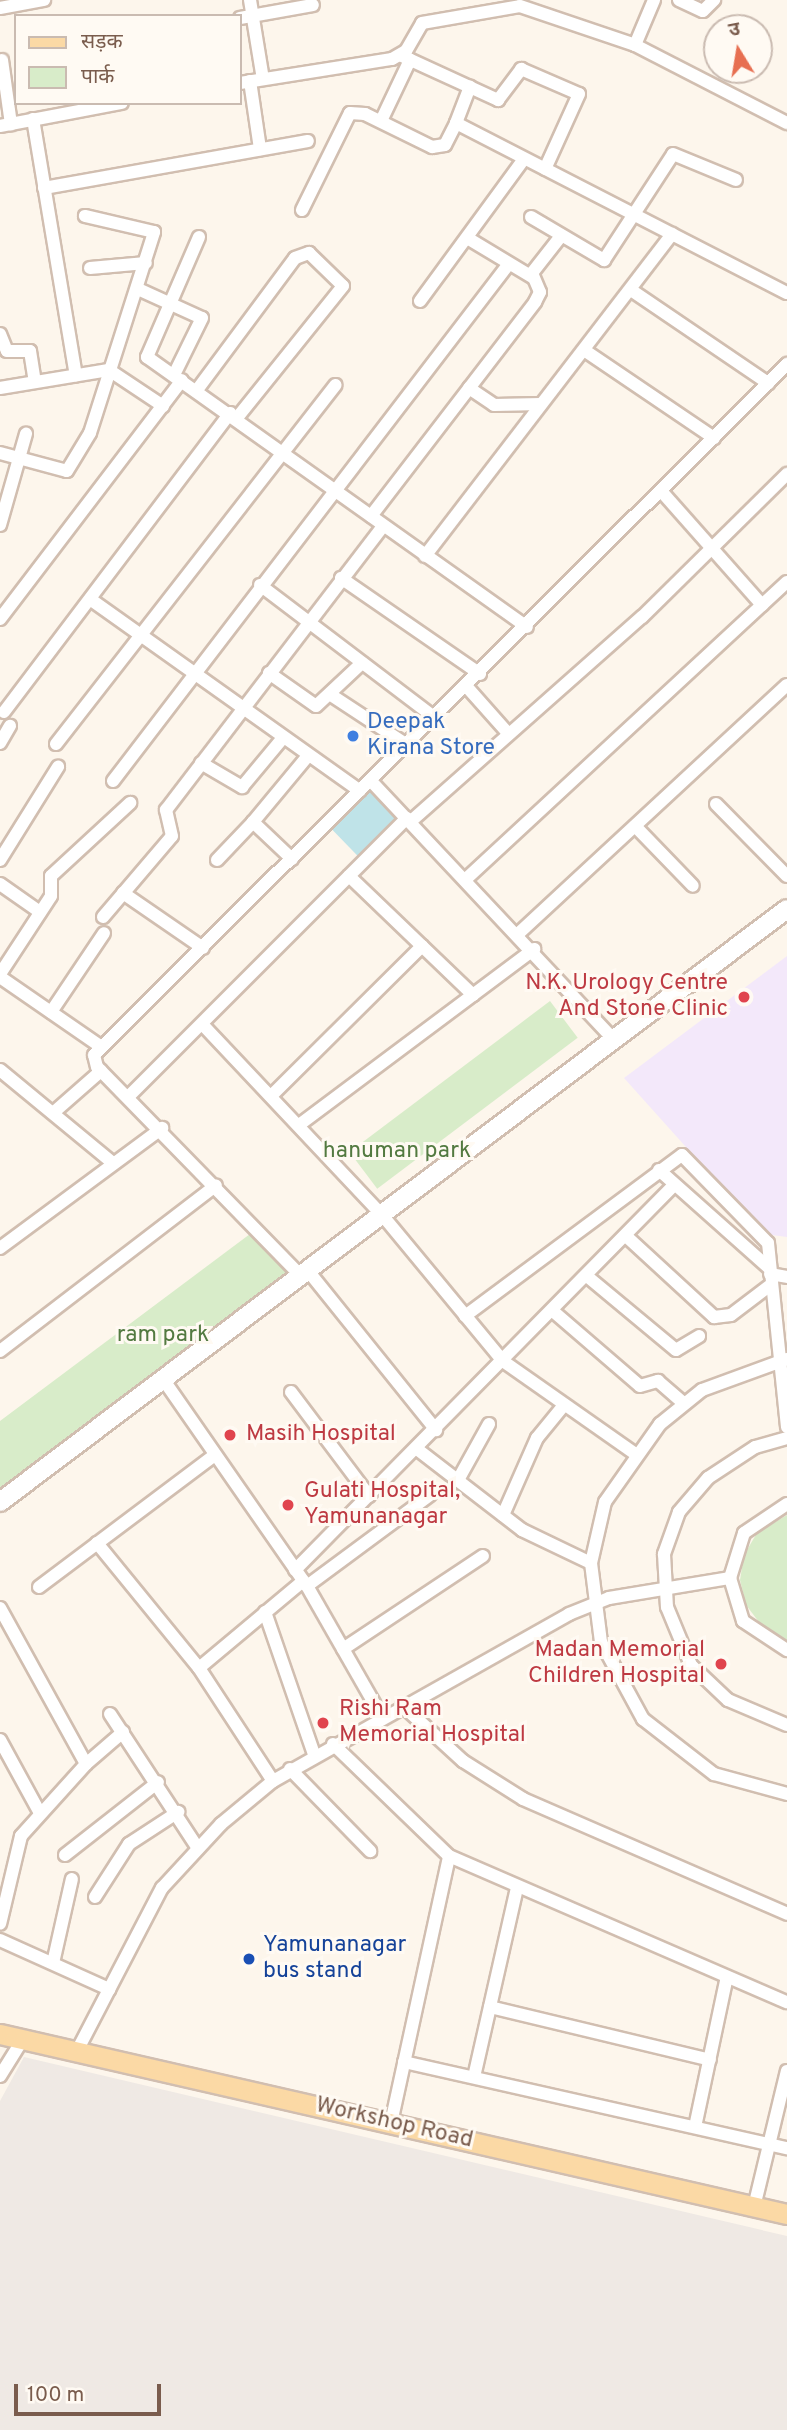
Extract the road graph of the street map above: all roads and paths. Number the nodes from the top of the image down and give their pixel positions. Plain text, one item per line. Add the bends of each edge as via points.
1 (44, 0) edge
2 (250, 0) edge
3 (654, 0) edge
4 (679, 0) edge
5 (714, 0) edge
6 (1, 5) edge
7 (313, 5) dead end
8 (481, 5) edge
9 (246, 17) edge
10 (635, 45) junction
11 (406, 58) junction
12 (6, 59) edge
13 (251, 81) edge
14 (470, 87) junction
15 (111, 105) edge
16 (33, 119) junction
17 (381, 121) junction
18 (456, 123) junction
19 (787, 123) edge
20 (6, 125) edge
21 (308, 141) dead end
22 (260, 149) junction
23 (524, 159) junction
24 (545, 169) junction
25 (736, 180) dead end
26 (44, 188) junction
27 (302, 210) dead end
28 (634, 215) junction
29 (85, 216) dead end
30 (531, 218) dead end
31 (672, 234) junction
32 (561, 236) junction
33 (199, 237) dead end
34 (469, 239) junction
35 (146, 263) junction
36 (508, 265) junction
37 (90, 268) dead end
38 (532, 277) junction
39 (138, 289) junction
40 (631, 290) junction
41 (787, 293) edge
42 (420, 301) dead end
43 (170, 303) junction
44 (0, 334) edge
45 (584, 350) junction
46 (787, 364) edge
47 (109, 370) junction
48 (76, 375) junction
49 (178, 377) junction
50 (36, 382) junction
51 (768, 383) junction
52 (335, 385) dead end
53 (0, 388) edge
54 (469, 388) junction
55 (197, 390) junction
56 (541, 404) junction
57 (163, 406) junction
58 (234, 415) junction
59 (26, 434) dead end
60 (714, 438) junction
61 (280, 452) junction
62 (0, 453) edge
63 (21, 456) junction
64 (787, 474) edge
65 (333, 489) junction
66 (662, 492) junction
67 (371, 516) junction
68 (0, 525) edge
69 (383, 526) junction
70 (710, 546) junction
71 (425, 555) junction
72 (341, 579) junction
73 (787, 582) edge
74 (260, 585) junction
75 (90, 599) junction
76 (762, 605) junction
77 (0, 619) edge
78 (310, 622) junction
79 (527, 627) junction
80 (141, 637) junction
81 (362, 663) junction
82 (269, 673) junction
83 (191, 674) junction
84 (480, 674) junction
85 (787, 685) edge
86 (467, 687) junction
87 (331, 695) junction
88 (241, 710) junction
89 (4, 712) dead end
90 (435, 718) junction
91 (10, 726) dead end
92 (507, 732) junction
93 (282, 739) junction
94 (0, 743) edge
95 (56, 744) dead end
96 (407, 745) junction
97 (307, 757) junction
98 (201, 763) junction
99 (58, 767) dead end
100 (113, 781) dead end
101 (371, 781) junction
102 (359, 792) junction
103 (130, 803) dead end
104 (716, 804) dead end
105 (408, 820) junction
106 (253, 822) junction
107 (635, 826) junction
108 (292, 859) junction
109 (0, 860) edge
110 (217, 860) dead end
111 (349, 876) junction
112 (787, 876) edge
113 (466, 879) junction
114 (0, 884) edge
115 (693, 886) dead end
116 (123, 893) junction
117 (787, 909) edge
118 (40, 912) junction
119 (103, 917) dead end
120 (104, 933) dead end
121 (519, 933) junction
122 (422, 946) junction
123 (203, 948) junction
124 (534, 949) junction
125 (0, 975) edge
126 (472, 995) junction
127 (51, 1012) junction
128 (202, 1024) junction
129 (614, 1040) junction
130 (100, 1046) junction
131 (0, 1070) edge
132 (102, 1071) junction
133 (129, 1096) junction
134 (271, 1096) junction
135 (53, 1113) junction
136 (299, 1125) junction
137 (162, 1128) junction
138 (113, 1163) junction
139 (659, 1170) junction
140 (216, 1185) junction
141 (674, 1185) junction
142 (383, 1216) junction
143 (626, 1236) junction
144 (0, 1248) edge
145 (306, 1275) junction
146 (769, 1276) junction
147 (588, 1277) junction
148 (787, 1277) edge
149 (554, 1312) junction
150 (465, 1316) junction
151 (699, 1335) dead end
152 (0, 1351) edge
153 (781, 1360) edge
154 (503, 1361) junction
155 (163, 1379) junction
156 (291, 1392) dead end
157 (684, 1403) junction
158 (565, 1405) junction
159 (489, 1424) dead end
160 (787, 1427) edge
161 (436, 1430) junction
162 (787, 1438) edge
163 (417, 1449) junction
164 (634, 1453) junction
165 (215, 1455) junction
166 (458, 1480) junction
167 (430, 1494) dead end
168 (369, 1496) junction
169 (0, 1502) edge
170 (787, 1504) edge
171 (503, 1515) junction
172 (97, 1543) junction
173 (483, 1556) dead end
174 (591, 1563) junction
175 (730, 1578) junction
176 (302, 1579) junction
177 (39, 1587) dead end
178 (665, 1588) junction
179 (591, 1605) junction
180 (0, 1608) edge
181 (265, 1612) junction
182 (343, 1649) junction
183 (787, 1650) edge
184 (199, 1668) junction
185 (402, 1705) junction
186 (110, 1714) dead end
187 (381, 1715) junction
188 (787, 1724) edge
189 (123, 1732) junction
190 (0, 1740) edge
191 (333, 1744) junction
192 (314, 1754) junction
193 (86, 1765) junction
194 (290, 1769) junction
195 (273, 1781) junction
196 (158, 1782) junction
197 (787, 1794) edge
198 (178, 1812) junction
199 (40, 1813) junction
200 (197, 1847) junction
201 (370, 1852) dead end
202 (65, 1855) dead end
203 (449, 1856) junction
204 (72, 1879) dead end
205 (517, 1888) junction
206 (95, 1897) dead end
207 (787, 1914) edge
208 (0, 1924) edge
209 (0, 1940) edge
210 (53, 1963) junction
211 (727, 1977) junction
212 (109, 1990) junction
213 (787, 2002) edge
214 (490, 2007) junction
215 (0, 2024) edge
216 (0, 2034) edge
217 (23, 2039) junction
218 (79, 2047) junction
219 (710, 2060) junction
220 (404, 2062) junction
221 (787, 2071) edge
222 (0, 2076) edge
223 (474, 2077) junction
224 (784, 2098) edge
225 (392, 2118) junction
226 (695, 2127) junction
227 (770, 2144) junction
228 (787, 2148) edge
229 (756, 2202) junction
230 (787, 2203) edge
231 (787, 2214) edge

1 - 6 street
2 - 9 street
3 - 10 street
4 - 5 street via 703,11
7 - 9 street
8 - 10 street via 520,6
8 - 11 street via 422,23
9 - 13 street
10 - 19 street
11 - 13 street
11 - 14 street
11 - 17 street
12 - 20 street
13 - 22 street
14 - 18 street
14 - 24 street via 502,100 524,69 581,96
15 - 16 street
16 - 20 street
16 - 26 street
17 - 18 street via 439,148
17 - 27 street via 357,112 344,119
18 - 23 street
21 - 22 street
22 - 26 street
23 - 24 street
23 - 34 street
24 - 28 street
25 - 28 street via 673,154
26 - 48 street
28 - 31 street
28 - 32 street via 604,260
29 - 35 street via 152,228
30 - 32 street
31 - 40 street
31 - 41 street
32 - 38 street
33 - 43 street
34 - 36 street
34 - 42 street
35 - 37 street
35 - 39 street
36 - 38 street
36 - 65 street
38 - 54 street via 538,295
39 - 43 street
39 - 47 street
40 - 45 street
40 - 51 street
43 - 49 street via 146,353
43 - 49 street via 203,322
44 - 50 street via 7,351 30,351
45 - 56 street
45 - 60 street
46 - 51 street
47 - 48 street
47 - 57 street
47 - 63 street via 73,468 64,471
48 - 50 street
49 - 55 street
49 - 57 street
50 - 53 street
51 - 60 street
52 - 61 street
54 - 56 street via 494,405
54 - 67 street
55 - 58 street
55 - 58 street via 295,258 309,253 343,286
56 - 71 street
57 - 77 street
58 - 61 street
58 - 75 street
59 - 63 street
60 - 66 street
61 - 65 street
61 - 80 street
62 - 63 street
63 - 68 street
64 - 70 street
65 - 67 street
65 - 74 street
66 - 70 street
66 - 79 street
67 - 69 street
69 - 71 street
69 - 72 street
70 - 76 street
70 - 92 street via 642,617
71 - 79 street
72 - 78 street
72 - 84 street
73 - 76 street
74 - 78 street
74 - 83 street
75 - 80 street
75 - 89 street
76 - 113 street
78 - 81 street
78 - 82 street
79 - 84 street
80 - 83 street
80 - 95 street
81 - 87 street
81 - 90 street
82 - 87 street via 316,706
82 - 88 street
83 - 88 street
83 - 100 street
84 - 86 street
85 - 107 street
86 - 90 street
86 - 92 street
87 - 96 street
88 - 93 street
88 - 98 street
90 - 96 street
91 - 94 street
92 - 105 street
93 - 97 street
93 - 98 street via 242,787
96 - 101 street
97 - 102 street
97 - 106 street
98 - 116 street via 164,814 172,836
99 - 109 street
101 - 102 street
101 - 105 street
102 - 108 street
103 - 118 street via 51,876 53,891
104 - 112 street
105 - 111 street
105 - 113 street
106 - 108 street
106 - 110 street
107 - 115 street
107 - 121 street
108 - 123 street
111 - 122 street
111 - 128 street
113 - 121 street
114 - 118 street
116 - 119 street
116 - 123 street
117 - 129 main road
118 - 125 street
120 - 127 street
121 - 124 street
122 - 126 street
122 - 134 street
123 - 130 street
124 - 126 street
124 - 129 street
125 - 127 street
126 - 136 street
127 - 130 street
128 - 133 street
128 - 134 street
129 - 142 main road
130 - 132 street via 93,1058
131 - 135 street
132 - 133 street
132 - 135 street
133 - 137 street
134 - 136 street
135 - 138 street
136 - 142 street
137 - 138 street
137 - 140 street
138 - 144 street
139 - 141 street
139 - 146 street via 685,1157 768,1243
139 - 150 street
140 - 145 street
140 - 152 street
141 - 143 street
141 - 146 street
142 - 145 main road
142 - 150 street
143 - 146 street via 714,1318 731,1315
143 - 147 street
145 - 155 main road
145 - 161 street
146 - 148 street
146 - 153 street
147 - 149 street
147 - 151 street via 676,1350
149 - 154 street
149 - 157 street via 640,1386 658,1381
150 - 154 street
153 - 157 street
153 - 160 street
154 - 158 street
154 - 161 street
155 - 165 street
155 - 169 main road
156 - 168 street
157 - 164 street
158 - 164 street
158 - 171 street via 537,1438
159 - 166 street
161 - 163 street
162 - 178 street via 731,1461 689,1499 671,1530
163 - 166 street
163 - 168 street
164 - 174 street via 605,1502
165 - 172 street
165 - 176 street
166 - 171 street
167 - 176 street
168 - 176 street
170 - 175 street via 744,1533
171 - 174 street
172 - 177 street
172 - 184 street
173 - 182 street
174 - 179 street
175 - 178 street
175 - 183 street via 743,1621 759,1637
176 - 181 street
176 - 182 street
178 - 179 street
178 - 188 street via 672,1626 700,1675 743,1709
179 - 185 street
179 - 197 street via 621,1688 658,1735 714,1774
180 - 193 street
181 - 184 street
181 - 192 street
182 - 187 street
184 - 195 street
185 - 187 street
185 - 207 street via 463,1761 523,1799
186 - 189 street
187 - 191 street
189 - 193 street
189 - 196 street
190 - 199 street
191 - 192 street
191 - 203 street
192 - 194 street
193 - 199 street
194 - 195 street
194 - 201 street
195 - 200 street
196 - 198 street
196 - 202 street
198 - 200 street
198 - 206 street via 129,1844
199 - 208 street via 20,1836
200 - 212 street via 149,1906
203 - 205 street
203 - 220 street
204 - 210 street
205 - 211 street
205 - 214 street
209 - 210 street
210 - 212 street
211 - 213 street
211 - 219 street
212 - 218 street
214 - 219 street
214 - 223 street
215 - 218 main road, Workshop Road
216 - 217 main road, Workshop Road
217 - 218 main road, Workshop Road
217 - 222 street
218 - 225 main road, Workshop Road
219 - 226 street
220 - 223 street
220 - 225 street
221 - 224 street
223 - 226 street
224 - 227 street
225 - 229 main road, Workshop Road
226 - 227 street
227 - 228 street
227 - 229 street
229 - 230 main road, Workshop Road
229 - 231 main road, Workshop Road

